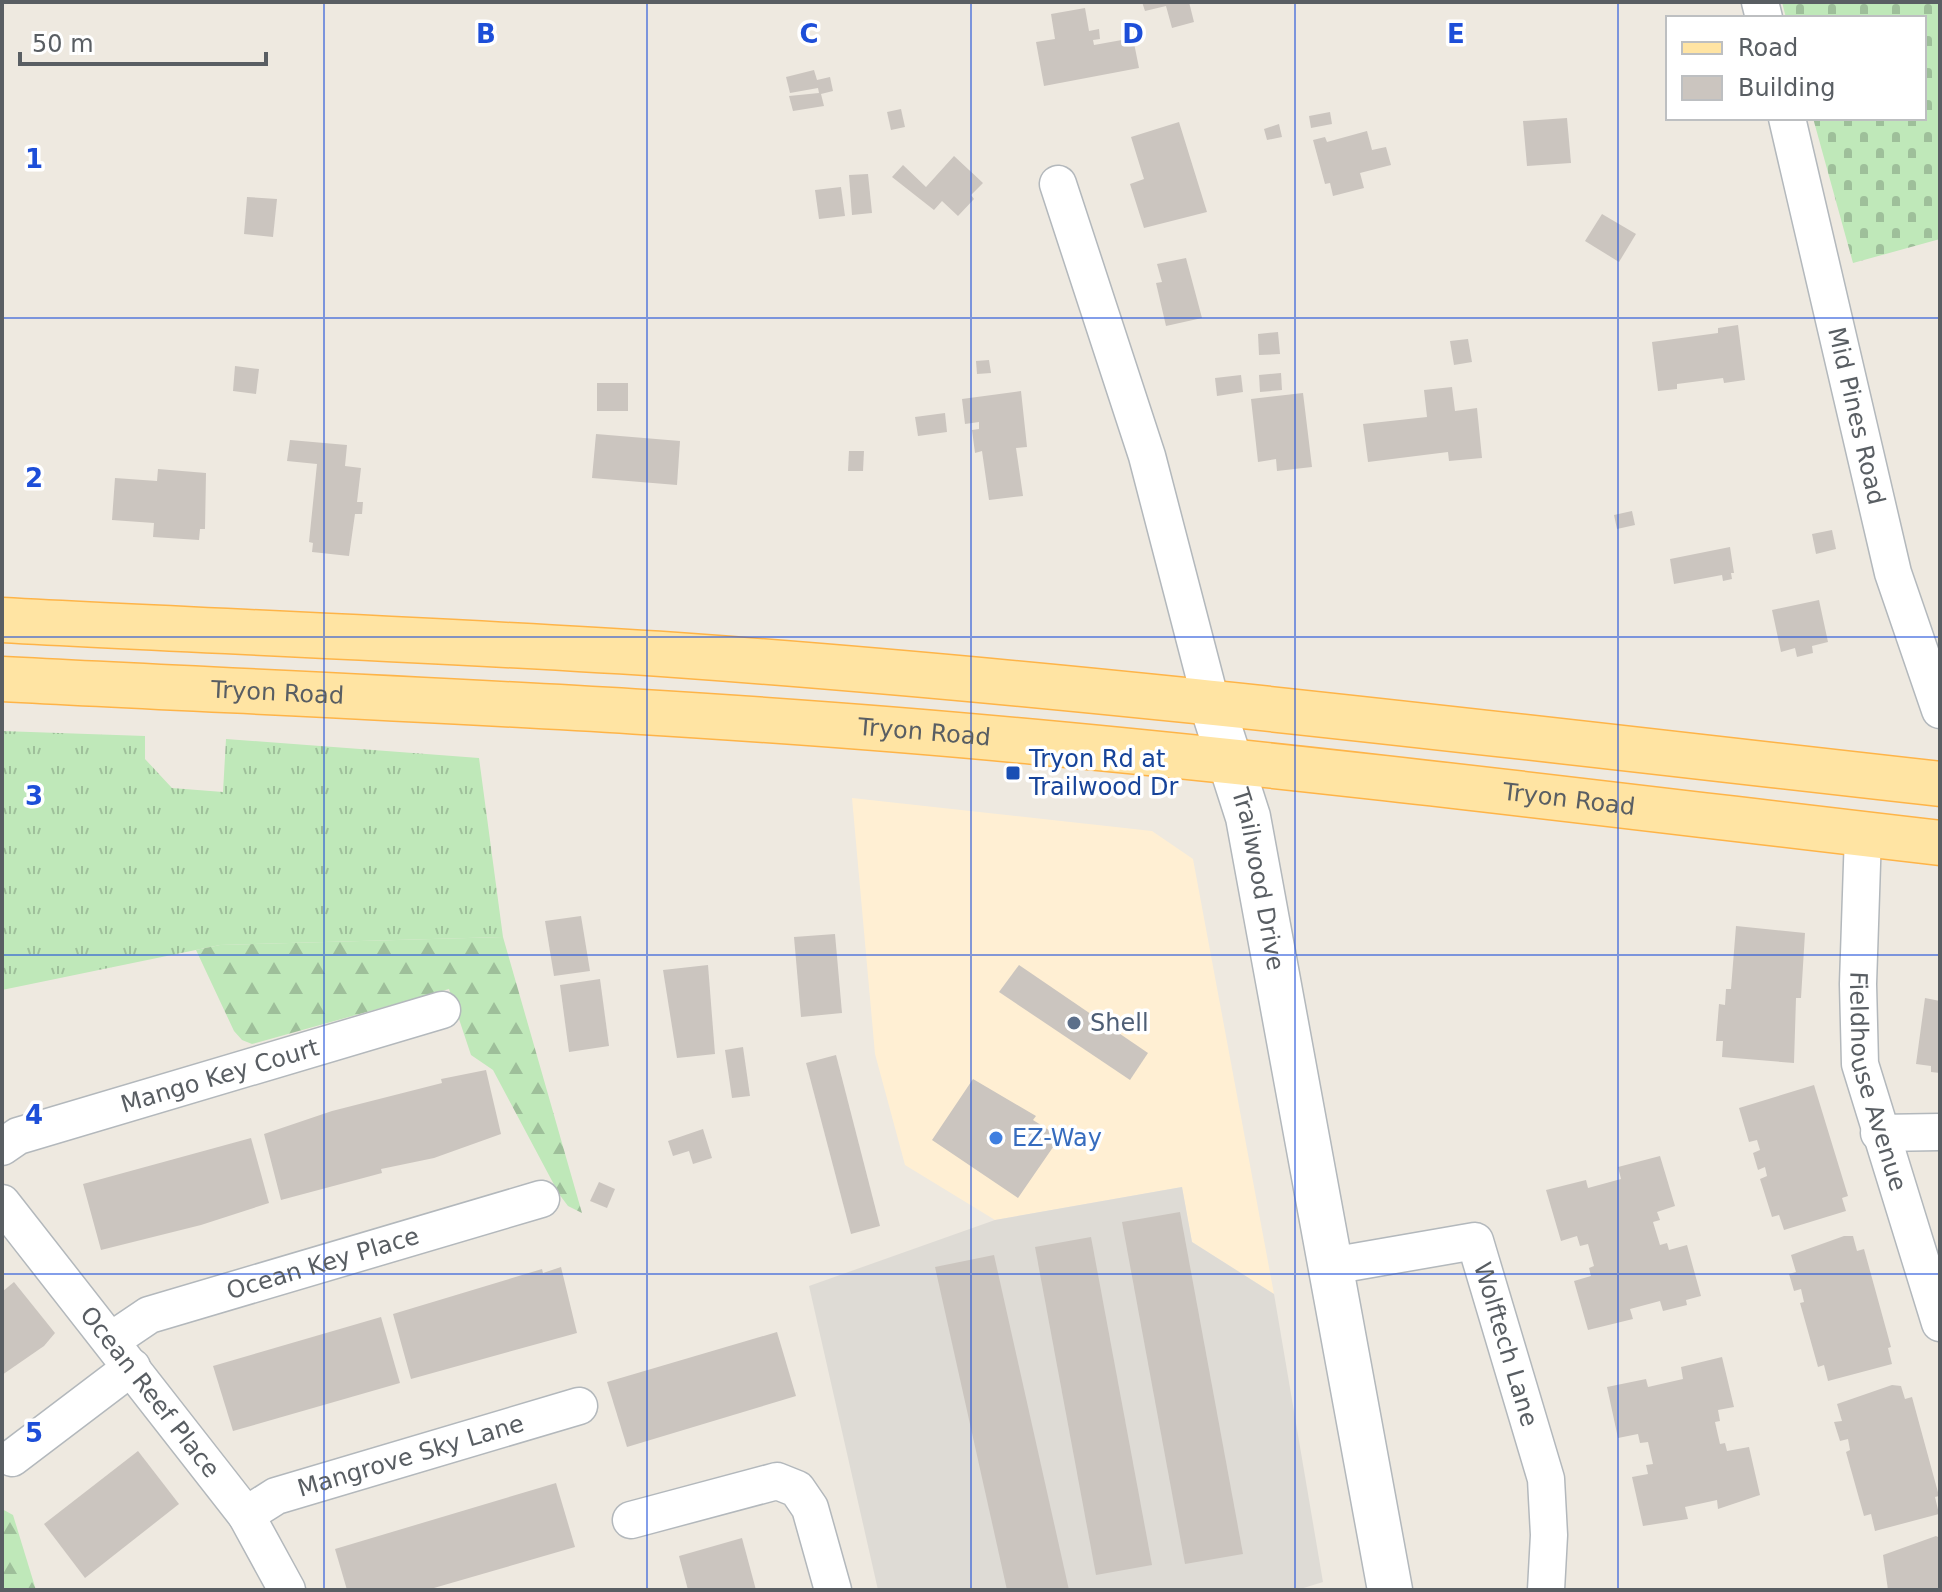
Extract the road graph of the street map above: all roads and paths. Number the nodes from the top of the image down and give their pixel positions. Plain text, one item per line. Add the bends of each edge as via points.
1 (1787, 120) edge
2 (1058, 184) dead end
3 (2, 620) edge
4 (2, 679) edge
5 (1211, 702) junction
6 (1940, 710) edge
7 (1231, 762) junction
8 (1940, 784) edge
9 (1863, 834) junction
10 (1940, 843) edge
11 (442, 1010) dead end
12 (1940, 1132) edge
13 (1879, 1133) junction
14 (2, 1147) edge
15 (541, 1199) dead end
16 (3, 1205) edge
17 (1331, 1266) junction
18 (1940, 1323) edge
19 (122, 1353) junction
20 (579, 1406) dead end
21 (12, 1458) dead end
22 (246, 1515) junction
23 (631, 1520) dead end
24 (279, 1588) edge
25 (833, 1590) edge
26 (1390, 1590) edge
27 (1546, 1590) edge

1 - 6 street, Mid Pines Road via 1893,573
2 - 5 street, Trailwood Drive via 1147,456
3 - 5 main road via 675,655
4 - 7 main road, Tryon Road via 692,715
5 - 7 street, Trailwood Drive
5 - 8 main road
7 - 9 main road, Tryon Road
7 - 17 street, Trailwood Drive via 1248,817
9 - 10 main road, Tryon Road
9 - 13 street, Fieldhouse Avenue via 1860,1064
11 - 14 street, Mango Key Court via 18,1136
12 - 13 street
13 - 18 street, Fieldhouse Avenue
15 - 19 street, Ocean Key Place via 149,1315
16 - 19 street, Ocean Reef Place
17 - 26 street, Trailwood Drive
17 - 27 street, Wolftech Lane via 1475,1241 1546,1479
19 - 21 street, Ocean Key Place
19 - 22 street, Ocean Reef Place
20 - 22 street, Mangrove Sky Lane via 276,1496
22 - 24 street, Ocean Reef Place
23 - 25 street via 777,1481 797,1489 810,1508

